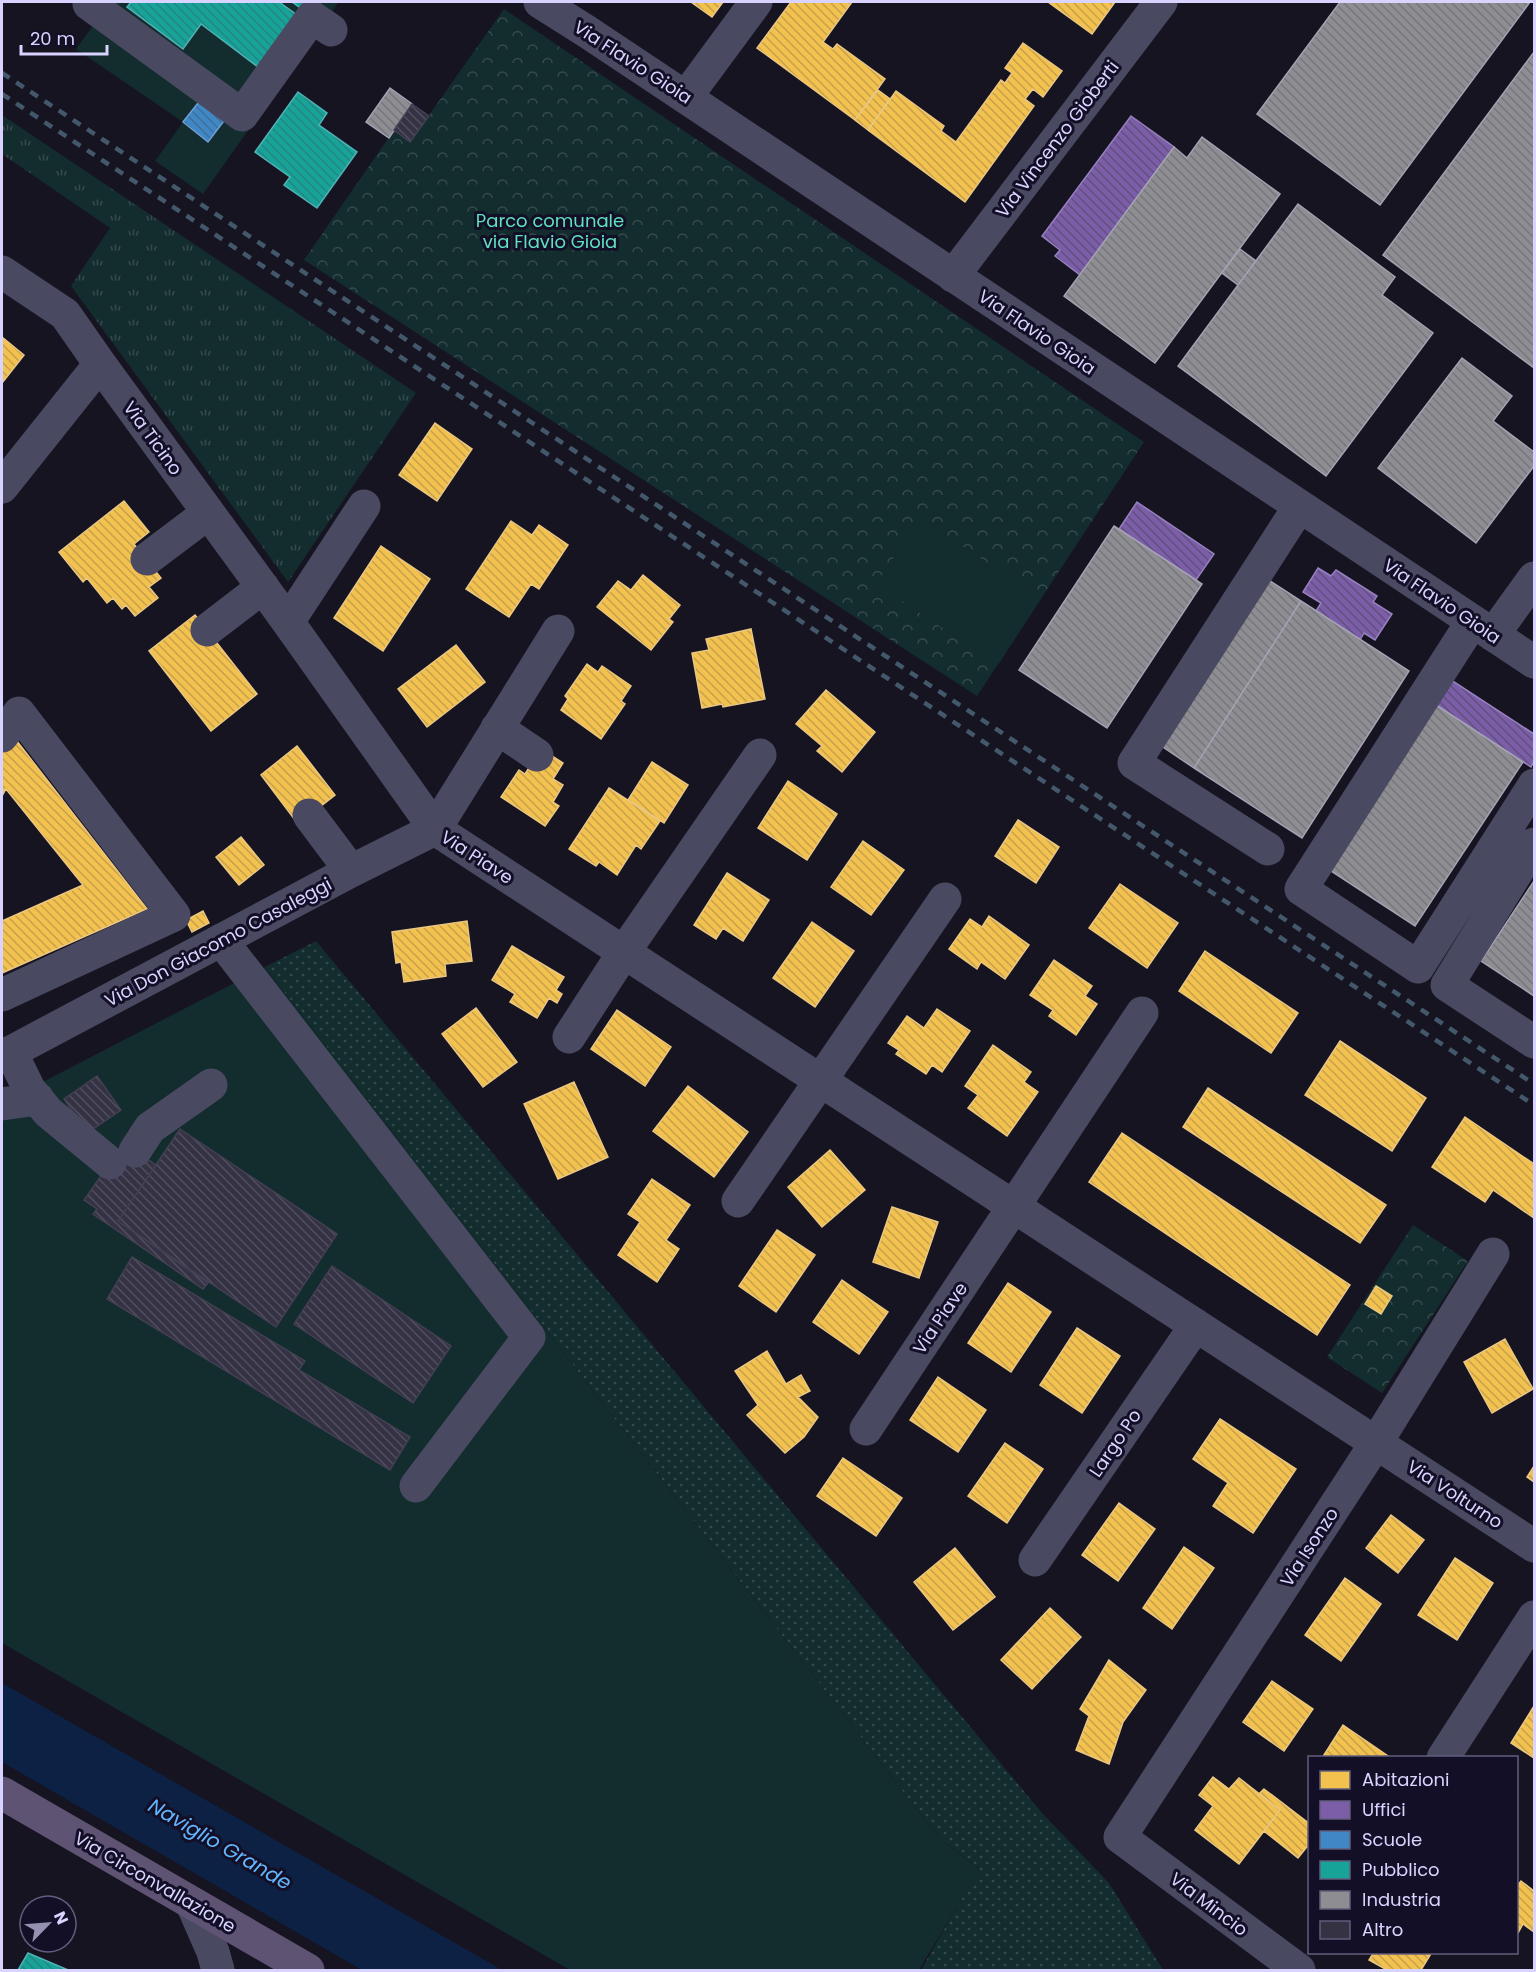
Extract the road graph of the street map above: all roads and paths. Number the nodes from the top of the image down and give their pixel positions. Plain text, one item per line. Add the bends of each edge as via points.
1 (88, 2) edge
2 (540, 2) edge
3 (756, 2) edge
4 (1161, 2) edge
5 (331, 30) dead end
6 (686, 97) junction
7 (2, 272) edge
8 (953, 276) junction
9 (100, 364) junction
10 (2, 487) edge
11 (364, 507) dead end
12 (1299, 507) junction
13 (208, 513) junction
14 (147, 560) dead end
15 (1534, 578) edge
16 (263, 587) junction
17 (288, 621) junction
18 (1482, 629) junction
19 (207, 630) dead end
20 (558, 631) dead end
21 (1534, 662) edge
22 (497, 728) junction
23 (2, 736) edge
24 (537, 755) dead end
25 (760, 755) dead end
26 (1534, 785) edge
27 (309, 815) dead end
28 (435, 829) junction
29 (1534, 844) edge
30 (1268, 849) dead end
31 (351, 871) junction
32 (945, 899) dead end
33 (221, 940) junction
34 (624, 952) junction
35 (2, 995) edge
36 (1142, 1013) dead end
37 (568, 1037) dead end
38 (1534, 1042) edge
39 (6, 1053) edge
40 (822, 1081) junction
41 (211, 1085) dead end
42 (38, 1099) junction
43 (2, 1104) edge
44 (738, 1201) dead end
45 (1014, 1206) junction
46 (1493, 1254) dead end
47 (1196, 1325) junction
48 (866, 1429) dead end
49 (1376, 1443) junction
50 (416, 1486) dead end
51 (1534, 1546) edge
52 (1035, 1560) dead end
53 (1534, 1617) edge
54 (1444, 1756) edge
55 (2, 1793) edge
56 (1120, 1838) joint
57 (192, 1904) junction
58 (1314, 1954) edge
59 (218, 1971) edge
60 (308, 1971) edge
61 (1299, 1971) edge
62 (1303, 1971) edge

1 - 5 street via 242,115 312,17
2 - 6 street, Via Flavio Gioia
3 - 6 street
4 - 8 street, Via Vincenzo Gioberti
6 - 8 street, Via Flavio Gioia
7 - 9 street, Via Ticino via 65,314
8 - 12 street, Via Flavio Gioia
9 - 10 street
9 - 13 street, Via Ticino
11 - 17 street
12 - 18 street, Via Flavio Gioia
12 - 30 street via 1134,763
13 - 14 street
13 - 16 street, Via Ticino
15 - 18 street
16 - 17 street, Via Ticino
16 - 19 street
17 - 28 street, Via Ticino
18 - 21 street, Via Flavio Gioia
18 - 26 street via 1300,889 1418,967
20 - 22 street, Via Piave
22 - 24 street
22 - 28 street, Via Piave
23 - 35 street via 19,713 178,922
25 - 34 street
27 - 31 street
28 - 31 street, Via Don Giacomo Casaleggi
28 - 34 street, Via Piave
29 - 38 street via 1447,985
31 - 33 street, Via Don Giacomo Casaleggi
32 - 40 street
33 - 39 street, Via Don Giacomo Casaleggi
33 - 50 street via 529,1337
34 - 37 street
34 - 40 street, Via Piave
36 - 45 street, Via Piave
39 - 42 street
40 - 44 street
40 - 45 street, Via Piave
41 - 42 street via 150,1128 123,1157 48,1112
42 - 43 street
45 - 47 street
45 - 48 street, Via Piave
46 - 49 street, Via Isonzo
47 - 49 street
47 - 52 street, Largo Po
49 - 51 street, Via Volturno
49 - 56 street, Via Isonzo
53 - 54 street
55 - 57 main road, Via Circonvallazione
56 - 61 street, Via Mincio
57 - 59 street
57 - 60 main road, Via Circonvallazione
58 - 62 street

